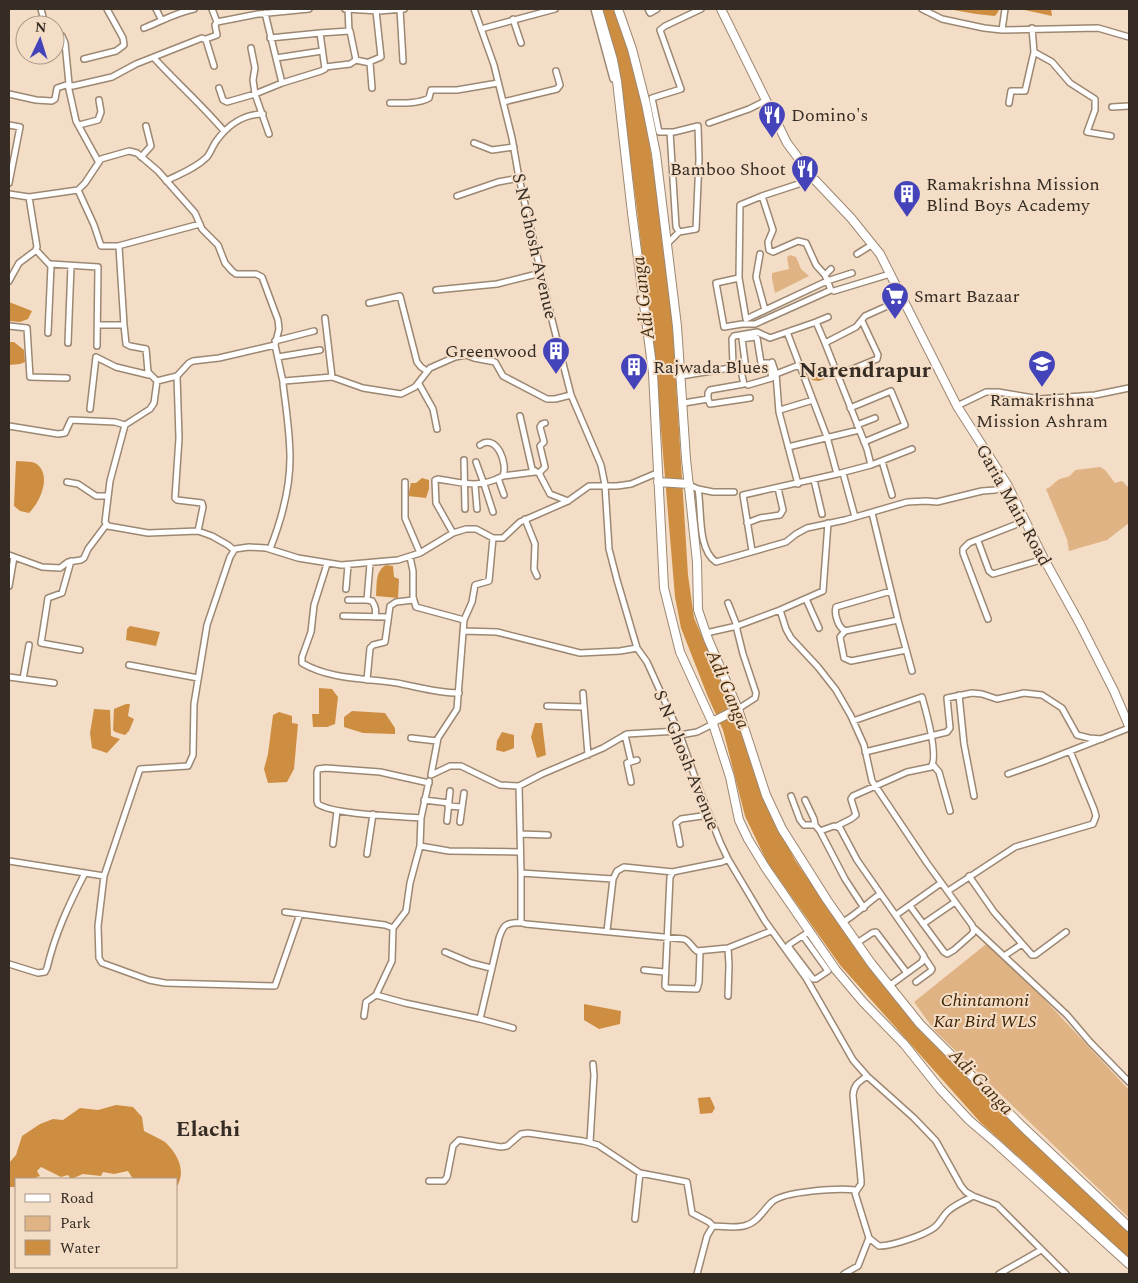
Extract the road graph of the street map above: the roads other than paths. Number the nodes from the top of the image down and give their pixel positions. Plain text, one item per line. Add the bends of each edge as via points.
1 (107, 9) edge
2 (156, 9) edge
3 (194, 9) edge
4 (212, 9) edge
5 (301, 9) edge
6 (309, 9) edge
7 (346, 9) edge
8 (400, 9) edge
9 (404, 9) edge
10 (474, 9) edge
11 (555, 9) edge
12 (594, 9) edge
13 (598, 9) edge
14 (620, 9) edge
15 (657, 9) edge
16 (701, 9) edge
17 (721, 9) edge
18 (922, 9) edge
19 (1005, 9) edge
20 (376, 11) junction
21 (649, 11) edge
22 (265, 13) junction
23 (161, 19) junction
24 (513, 19) junction
25 (217, 22) junction
26 (144, 28) dead end
27 (1032, 28) junction
28 (481, 29) junction
29 (1002, 30) junction
30 (350, 31) junction
31 (320, 33) junction
32 (1129, 35) edge
33 (270, 38) junction
34 (206, 39) junction
35 (65, 43) edge
36 (521, 43) dead end
37 (251, 48) dead end
38 (322, 51) junction
39 (1034, 52) junction
40 (154, 58) junction
41 (276, 58) junction
42 (84, 59) dead end
43 (356, 60) junction
44 (404, 60) dead end
45 (369, 62) junction
46 (214, 66) dead end
47 (325, 67) junction
48 (556, 71) dead end
49 (282, 83) junction
50 (498, 83) junction
51 (68, 85) junction
52 (219, 88) dead end
53 (372, 88) dead end
54 (9, 94) edge
55 (255, 94) junction
56 (99, 100) dead end
57 (765, 100) junction
58 (619, 101) junction
59 (503, 102) junction
60 (390, 103) dead end
61 (1008, 103) dead end
62 (1129, 106) edge
63 (1112, 107) dead end
64 (263, 114) junction
65 (709, 123) dead end
66 (9, 125) edge
67 (79, 125) junction
68 (146, 126) dead end
69 (224, 131) junction
70 (670, 132) junction
71 (269, 134) dead end
72 (1111, 136) dead end
73 (474, 143) dead end
74 (514, 147) junction
75 (141, 157) junction
76 (98, 161) junction
77 (519, 178) junction
78 (814, 179) junction
79 (166, 181) junction
80 (9, 183) edge
81 (78, 190) junction
82 (9, 194) edge
83 (457, 196) dead end
84 (762, 196) junction
85 (30, 197) junction
86 (200, 224) junction
87 (679, 232) junction
88 (667, 244) junction
89 (873, 244) junction
90 (118, 246) junction
91 (36, 250) junction
92 (760, 254) dead end
93 (857, 254) dead end
94 (50, 264) junction
95 (71, 266) junction
96 (831, 269) dead end
97 (542, 273) junction
98 (852, 273) dead end
99 (890, 274) junction
100 (825, 275) junction
101 (739, 278) junction
102 (9, 281) edge
103 (827, 282) junction
104 (436, 290) dead end
105 (834, 291) dead end
106 (903, 299) junction
107 (369, 303) dead end
108 (765, 310) junction
109 (828, 317) dead end
110 (325, 318) dead end
111 (862, 321) junction
112 (816, 322) junction
113 (98, 325) junction
114 (124, 325) junction
115 (9, 326) edge
116 (314, 331) dead end
117 (787, 332) junction
118 (48, 333) dead end
119 (68, 343) dead end
120 (275, 343) junction
121 (825, 343) junction
122 (97, 346) dead end
123 (320, 350) dead end
124 (278, 357) junction
125 (772, 360) dead end
126 (799, 365) junction
127 (427, 371) junction
128 (776, 374) junction
129 (149, 375) junction
130 (838, 375) junction
131 (177, 376) junction
132 (681, 376) junction
133 (332, 377) junction
134 (67, 378) dead end
135 (157, 381) junction
136 (283, 382) junction
137 (419, 384) junction
138 (748, 384) dead end
139 (1129, 388) edge
140 (571, 395) junction
141 (708, 398) junction
142 (750, 398) dead end
143 (813, 400) junction
144 (684, 403) junction
145 (957, 406) junction
146 (850, 408) junction
147 (90, 409) dead end
148 (780, 410) junction
149 (520, 416) dead end
150 (874, 418) dead end
151 (545, 423) dead end
152 (125, 425) junction
153 (9, 426) edge
154 (437, 428) dead end
155 (858, 428) junction
156 (827, 437) junction
157 (864, 442) junction
158 (480, 445) dead end
159 (788, 447) junction
160 (912, 448) dead end
161 (464, 460) dead end
162 (882, 460) junction
163 (476, 462) dead end
164 (871, 465) junction
165 (537, 473) junction
166 (658, 474) junction
167 (840, 474) junction
168 (500, 477) junction
169 (814, 480) junction
170 (67, 482) dead end
171 (405, 482) dead end
172 (658, 482) junction
173 (465, 483) junction
174 (484, 484) junction
175 (689, 484) junction
176 (798, 484) junction
177 (475, 485) junction
178 (605, 486) junction
179 (1008, 486) junction
180 (778, 488) junction
181 (698, 489) junction
182 (734, 492) dead end
183 (504, 494) dead end
184 (892, 495) dead end
185 (108, 496) junction
186 (568, 500) junction
187 (477, 508) dead end
188 (465, 510) dead end
189 (493, 512) dead end
190 (872, 512) junction
191 (822, 514) dead end
192 (855, 517) junction
193 (525, 519) junction
194 (1024, 521) junction
195 (746, 523) junction
196 (828, 523) junction
197 (106, 525) junction
198 (198, 531) junction
199 (453, 534) junction
200 (493, 538) junction
201 (978, 541) junction
202 (234, 550) junction
203 (270, 550) junction
204 (752, 551) junction
205 (420, 553) junction
206 (12, 556) edge
207 (410, 557) junction
208 (710, 558) junction
209 (1044, 559) junction
210 (72, 561) junction
211 (697, 562) junction
212 (326, 564) junction
213 (370, 564) junction
214 (348, 565) junction
215 (537, 576) dead end
216 (9, 586) edge
217 (346, 589) dead end
218 (891, 591) junction
219 (806, 599) junction
220 (348, 600) dead end
221 (367, 600) junction
222 (413, 600) junction
223 (728, 603) dead end
224 (780, 610) junction
225 (343, 616) dead end
226 (375, 617) junction
227 (387, 617) junction
228 (988, 619) dead end
229 (464, 620) junction
230 (898, 620) junction
231 (737, 626) junction
232 (819, 628) dead end
233 (463, 631) junction
234 (844, 631) junction
235 (706, 633) junction
236 (29, 645) dead end
237 (637, 648) junction
238 (80, 650) dead end
239 (906, 650) junction
240 (129, 665) dead end
241 (912, 671) dead end
242 (9, 677) edge
243 (198, 678) junction
244 (23, 679) junction
245 (367, 680) junction
246 (54, 683) dead end
247 (583, 692) dead end
248 (459, 693) junction
249 (959, 695) junction
250 (547, 706) dead end
251 (584, 707) junction
252 (736, 710) junction
253 (714, 721) junction
254 (853, 721) junction
255 (1129, 727) edge
256 (679, 733) junction
257 (625, 735) junction
258 (932, 735) junction
259 (411, 738) dead end
260 (1102, 739) junction
261 (437, 741) junction
262 (1070, 751) junction
263 (866, 752) junction
264 (588, 755) junction
265 (933, 765) junction
266 (1008, 774) dead end
267 (431, 775) junction
268 (631, 782) dead end
269 (429, 783) junction
270 (519, 786) junction
271 (875, 786) junction
272 (450, 791) dead end
273 (464, 793) dead end
274 (791, 796) dead end
275 (974, 796) dead end
276 (424, 800) junction
277 (805, 800) dead end
278 (448, 804) junction
279 (462, 807) junction
280 (337, 811) junction
281 (950, 811) dead end
282 (373, 814) junction
283 (709, 815) junction
284 (421, 818) junction
285 (447, 821) dead end
286 (460, 822) dead end
287 (815, 825) junction
288 (837, 826) junction
289 (820, 831) junction
290 (520, 834) junction
291 (548, 835) dead end
292 (333, 844) dead end
293 (680, 844) dead end
294 (420, 846) junction
295 (520, 852) junction
296 (367, 854) dead end
297 (728, 859) junction
298 (9, 861) edge
299 (673, 872) junction
300 (85, 873) junction
301 (521, 873) junction
302 (104, 876) junction
303 (969, 876) junction
304 (612, 879) junction
305 (941, 883) junction
306 (948, 891) junction
307 (880, 894) junction
308 (955, 902) junction
309 (910, 906) junction
310 (864, 908) junction
311 (285, 912) dead end
312 (300, 914) junction
313 (896, 915) junction
314 (521, 922) junction
315 (843, 922) junction
316 (924, 924) junction
317 (973, 927) junction
318 (393, 928) junction
319 (607, 931) junction
320 (771, 931) junction
321 (1066, 932) dead end
322 (806, 934) junction
323 (667, 937) junction
324 (857, 943) junction
325 (1022, 944) junction
326 (728, 948) junction
327 (700, 951) junction
328 (445, 952) dead end
329 (1004, 956) junction
330 (924, 958) junction
331 (9, 964) edge
332 (491, 968) junction
333 (644, 970) dead end
334 (664, 972) junction
335 (906, 973) junction
336 (916, 982) dead end
337 (889, 986) junction
338 (376, 995) junction
339 (728, 996) dead end
340 (364, 1016) dead end
341 (480, 1019) junction
342 (513, 1028) dead end
343 (593, 1064) dead end
344 (867, 1076) junction
345 (1129, 1082) edge
346 (590, 1142) junction
347 (640, 1173) junction
348 (429, 1181) dead end
349 (855, 1190) junction
350 (974, 1196) junction
351 (635, 1218) dead end
352 (713, 1226) junction
353 (1129, 1227) edge
354 (869, 1238) junction
355 (1041, 1250) junction
356 (1129, 1264) edge
357 (697, 1274) edge
358 (844, 1274) edge
359 (999, 1274) edge
360 (1066, 1274) edge

1 - 42 street via 124,46
2 - 23 street
3 - 23 street
4 - 25 street
5 - 6 street
5 - 22 street
7 - 20 street
7 - 30 street
8 - 9 street
8 - 20 street
8 - 44 street
10 - 28 street, S N Ghosh Avenue
11 - 24 street
12 - 58 street
13 - 58 main road via 613,60
14 - 88 main road via 647,108
15 - 21 street
16 - 70 street via 660,30 680,90 653,97 658,130
17 - 57 main road, Garia Main Road
18 - 29 street via 942,19
19 - 29 street
20 - 45 street via 381,57
22 - 25 street
22 - 33 street
23 - 26 street
24 - 28 street
24 - 36 street
25 - 34 street via 217,35
27 - 29 street
27 - 32 street via 1098,28
27 - 39 street
28 - 50 street, S N Ghosh Avenue
30 - 31 street
30 - 43 street
31 - 33 street
31 - 38 street
33 - 41 street
34 - 40 street
34 - 46 street
35 - 51 street
37 - 55 street
38 - 41 street
38 - 47 street
39 - 61 street via 1025,91 1012,90
39 - 72 street via 1052,62 1070,83 1095,99 1095,110 1087,132
40 - 51 street via 112,77
40 - 69 street
41 - 49 street
43 - 45 street
43 - 47 street via 350,64
45 - 53 street
47 - 49 street via 321,72
48 - 59 street via 560,85 557,89
49 - 55 street
50 - 59 street, S N Ghosh Avenue
50 - 60 street via 457,90 430,90 426,100
51 - 54 street via 57,88 52,101
51 - 67 street
52 - 55 street via 225,102
55 - 64 street
56 - 67 street via 101,112 98,120
57 - 65 street
57 - 78 main road, Garia Main Road via 787,143
58 - 166 main road via 653,373
59 - 74 street, S N Ghosh Avenue
62 - 63 street
64 - 69 street via 239,120
64 - 71 street
66 - 80 street via 20,127
67 - 76 street
68 - 75 street via 152,146
69 - 79 street via 208,156
70 - 87 street via 676,227
70 - 87 street via 698,126 696,229
73 - 74 street via 492,150
74 - 77 street, S N Ghosh Avenue
75 - 76 street via 129,151
75 - 79 street
76 - 81 street
77 - 83 street
77 - 97 street, S N Ghosh Avenue
78 - 84 street
78 - 89 main road, Garia Main Road
79 - 86 street via 195,213
81 - 85 street
81 - 90 street via 100,246
82 - 85 street
84 - 100 street via 774,230 768,242 769,250 773,252 802,241
84 - 101 street via 740,205
85 - 91 street
86 - 90 street
86 - 120 street via 218,245 232,271 262,277 278,320
87 - 88 street
88 - 132 main road
89 - 93 street
89 - 99 main road, Garia Main Road
90 - 114 street
91 - 94 street
91 - 102 street via 20,263
92 - 108 street via 756,277
94 - 95 street
94 - 118 street
95 - 113 street via 94,266 98,269
95 - 119 street
96 - 100 street
97 - 104 street via 492,285
97 - 140 street, S N Ghosh Avenue
98 - 103 street
99 - 105 street
99 - 106 main road, Garia Main Road
100 - 103 street
101 - 103 street via 716,283 724,327 755,324 767,319 831,290
101 - 108 street via 746,319
103 - 108 street
106 - 111 street via 865,316
106 - 145 main road, Garia Main Road
107 - 127 street via 401,297 417,362
109 - 112 street
110 - 133 street
111 - 121 street via 856,328
111 - 130 street via 877,359
112 - 117 street
112 - 121 street
113 - 114 street
113 - 122 street
114 - 129 street via 127,345 146,349
115 - 134 street via 26,328 30,377
116 - 120 street
117 - 126 street
117 - 132 street via 770,338 756,332 734,336 730,368
120 - 124 street
120 - 131 street via 219,358 193,361
121 - 130 street
123 - 124 street
124 - 136 street
125 - 128 street
126 - 128 street
126 - 143 street
127 - 137 street
127 - 140 street via 455,356 466,355 495,362 503,376 549,399
128 - 148 street
129 - 135 street
129 - 147 street via 116,367 96,357
130 - 146 street
131 - 135 street
131 - 198 street via 179,438 175,498 202,503
132 - 144 main road
133 - 136 street
133 - 137 street via 363,388 395,394 408,392
135 - 152 street via 150,409
136 - 203 street via 289,471
137 - 154 street via 433,409
138 - 141 street via 772,378 769,363 762,363 755,337 742,339 746,369 741,371 744,384 710,390
139 - 145 street via 1095,395 1040,399 986,392
140 - 178 street, S N Ghosh Avenue via 599,457
141 - 142 street via 710,404
141 - 144 street
143 - 148 street
143 - 156 street
144 - 175 main road
145 - 179 main road, Garia Main Road
146 - 155 street
146 - 157 street via 891,391 905,424
148 - 159 street
149 - 165 street via 532,469
150 - 155 street
151 - 165 street via 540,427 545,468
152 - 153 street via 71,420 65,433 58,434
152 - 185 street
155 - 156 street
155 - 157 street
156 - 159 street
156 - 167 street
157 - 164 street
158 - 168 street via 492,442 497,447 504,469
159 - 176 street
160 - 162 street
161 - 173 street
162 - 164 street
162 - 184 street
163 - 174 street
164 - 167 street
165 - 168 street
165 - 186 street via 550,494
166 - 172 main road
166 - 178 street via 630,484
167 - 169 street
167 - 192 street
168 - 174 street
168 - 183 street
169 - 176 street
169 - 191 street
170 - 185 street via 80,485 94,496
171 - 205 street via 405,518
172 - 175 main road
172 - 253 main road via 667,602 680,652
173 - 177 street
173 - 188 street
173 - 199 street via 434,481 436,503
174 - 177 street
174 - 189 street
175 - 181 street
175 - 211 main road
176 - 180 street
177 - 187 street
178 - 186 street via 589,486
178 - 237 street, S N Ghosh Avenue via 609,549
179 - 190 street via 937,502 907,502
179 - 194 main road, Garia Main Road
180 - 195 street via 783,510 780,515
180 - 195 street via 742,496
181 - 182 street
181 - 208 street via 704,546
185 - 197 street
186 - 193 street
190 - 192 street
190 - 218 street
192 - 196 street
193 - 200 street via 506,536
193 - 215 street via 535,544 534,569
194 - 201 street
194 - 209 main road, Garia Main Road
195 - 204 street
196 - 204 street via 807,528 786,542
196 - 219 street via 824,588 820,594
197 - 198 street via 148,533
197 - 210 street via 84,558
198 - 202 street via 228,544
199 - 200 street via 472,529
199 - 205 street
200 - 229 street via 489,581 475,585
201 - 209 street via 993,574
201 - 228 street via 965,545 963,553
202 - 203 street via 241,547
202 - 243 street via 207,625
203 - 212 street
204 - 208 street via 716,562
205 - 207 street
206 - 210 street via 60,568
206 - 216 street
207 - 213 street
207 - 222 street via 414,576
208 - 211 street
209 - 255 main road, Garia Main Road via 1114,691
210 - 238 street via 62,593 48,598 41,643
211 - 235 main road via 698,610
212 - 214 street
212 - 245 street via 302,663 334,675
213 - 214 street
213 - 221 street
214 - 217 street
218 - 230 street
218 - 234 street via 836,607 839,624
219 - 224 street
219 - 232 street
220 - 221 street
221 - 226 street via 374,605
222 - 227 street via 396,602 390,606
222 - 229 street via 416,607
223 - 231 street
224 - 231 street
224 - 254 street via 791,638 833,685
225 - 226 street
226 - 227 street
227 - 245 street via 385,642 370,648
229 - 233 street
230 - 234 street
230 - 239 street
231 - 235 street
231 - 252 street via 756,693 755,698
233 - 237 street via 497,632 580,653
233 - 248 street
234 - 239 street via 840,637 844,658 851,661
235 - 252 main road
236 - 244 street
237 - 256 street, S N Ghosh Avenue via 648,662
239 - 241 street
240 - 243 street
242 - 244 street
243 - 302 street via 192,755 188,766 140,769
244 - 246 street
245 - 248 street via 441,693
247 - 251 street
248 - 261 street via 457,709
249 - 258 street via 947,698 949,730
249 - 260 street via 977,693 997,699 1024,693 1042,695 1062,708 1077,735
249 - 275 street
250 - 251 street
251 - 264 street
252 - 253 main road
252 - 315 main road via 778,820
253 - 256 street via 697,732
253 - 322 main road via 743,829
254 - 258 street via 922,697
254 - 263 street
255 - 260 street
256 - 257 street
256 - 283 street, S N Ghosh Avenue
257 - 264 street
257 - 268 street via 634,761 627,764
258 - 263 street
258 - 265 street
259 - 261 street
260 - 262 street
261 - 267 street
262 - 266 street
262 - 303 street via 1094,809 1093,824 1015,847
263 - 271 street via 869,774
264 - 270 street
265 - 271 street
265 - 281 street via 939,772
267 - 269 street
267 - 270 street via 450,766 461,766 500,784
269 - 276 street
269 - 280 street via 380,772 318,769 318,804
270 - 290 street
271 - 288 street via 852,796 855,817
271 - 305 street
272 - 278 street
273 - 279 street
274 - 287 street via 802,824
276 - 278 street
276 - 284 street
277 - 287 street
278 - 279 street
278 - 285 street
279 - 286 street
280 - 282 street
280 - 292 street
282 - 284 street
282 - 296 street
283 - 293 street via 676,822
283 - 297 street, S N Ghosh Avenue
284 - 294 street
287 - 289 street
288 - 289 street
288 - 307 street
289 - 310 street
290 - 291 street
290 - 295 street
294 - 295 street via 449,851
294 - 318 street via 406,911
295 - 301 street
297 - 299 street
297 - 320 street, S N Ghosh Avenue
298 - 300 street
299 - 304 street via 624,867
299 - 323 street via 669,880
300 - 302 street
300 - 331 street via 53,943 45,972
301 - 304 street
301 - 314 street
302 - 312 street via 98,926 99,958 102,963 165,984 275,986
303 - 306 street
303 - 325 street
304 - 319 street
305 - 306 street
305 - 309 street
306 - 308 street
307 - 310 street
307 - 313 street
308 - 316 street
308 - 317 street
309 - 313 street
309 - 316 street
310 - 315 street
311 - 312 street
312 - 318 street
313 - 330 street
314 - 319 street
314 - 332 street via 503,927
315 - 324 main road
316 - 317 street via 947,954 972,934
317 - 329 street
318 - 338 street via 392,961
319 - 323 street
320 - 326 street
320 - 344 street, S N Ghosh Avenue via 806,978 853,1060
321 - 325 street via 1035,955
322 - 322 street via 788,947 816,979 828,971
322 - 356 main road via 862,1002 904,1044 964,1115
323 - 327 street via 688,940 694,949
323 - 334 street
324 - 335 street via 876,932
324 - 337 main road
325 - 329 street
326 - 327 street
326 - 339 street
327 - 334 street via 697,989 668,988 664,984
328 - 332 street
329 - 345 street via 1067,1015
330 - 335 street
330 - 336 street via 932,971
332 - 341 street
333 - 334 street
335 - 337 street
337 - 353 main road via 920,1024
338 - 340 street via 366,1002
338 - 341 street
341 - 342 street
343 - 346 street
344 - 349 street via 854,1087 861,1180 860,1187
344 - 350 street, S N Ghosh Avenue via 936,1141 961,1186
346 - 347 street
346 - 348 street via 528,1133 501,1147 459,1140 453,1146 447,1177
347 - 351 street
347 - 352 street via 687,1182 692,1213
349 - 352 street via 786,1196 772,1202 747,1226
349 - 354 street
350 - 354 street via 947,1212 937,1226 923,1233 885,1246 879,1246
350 - 355 street, S N Ghosh Avenue via 997,1205
352 - 357 street via 706,1236
354 - 358 street via 858,1266
355 - 359 street
355 - 360 street, S N Ghosh Avenue

